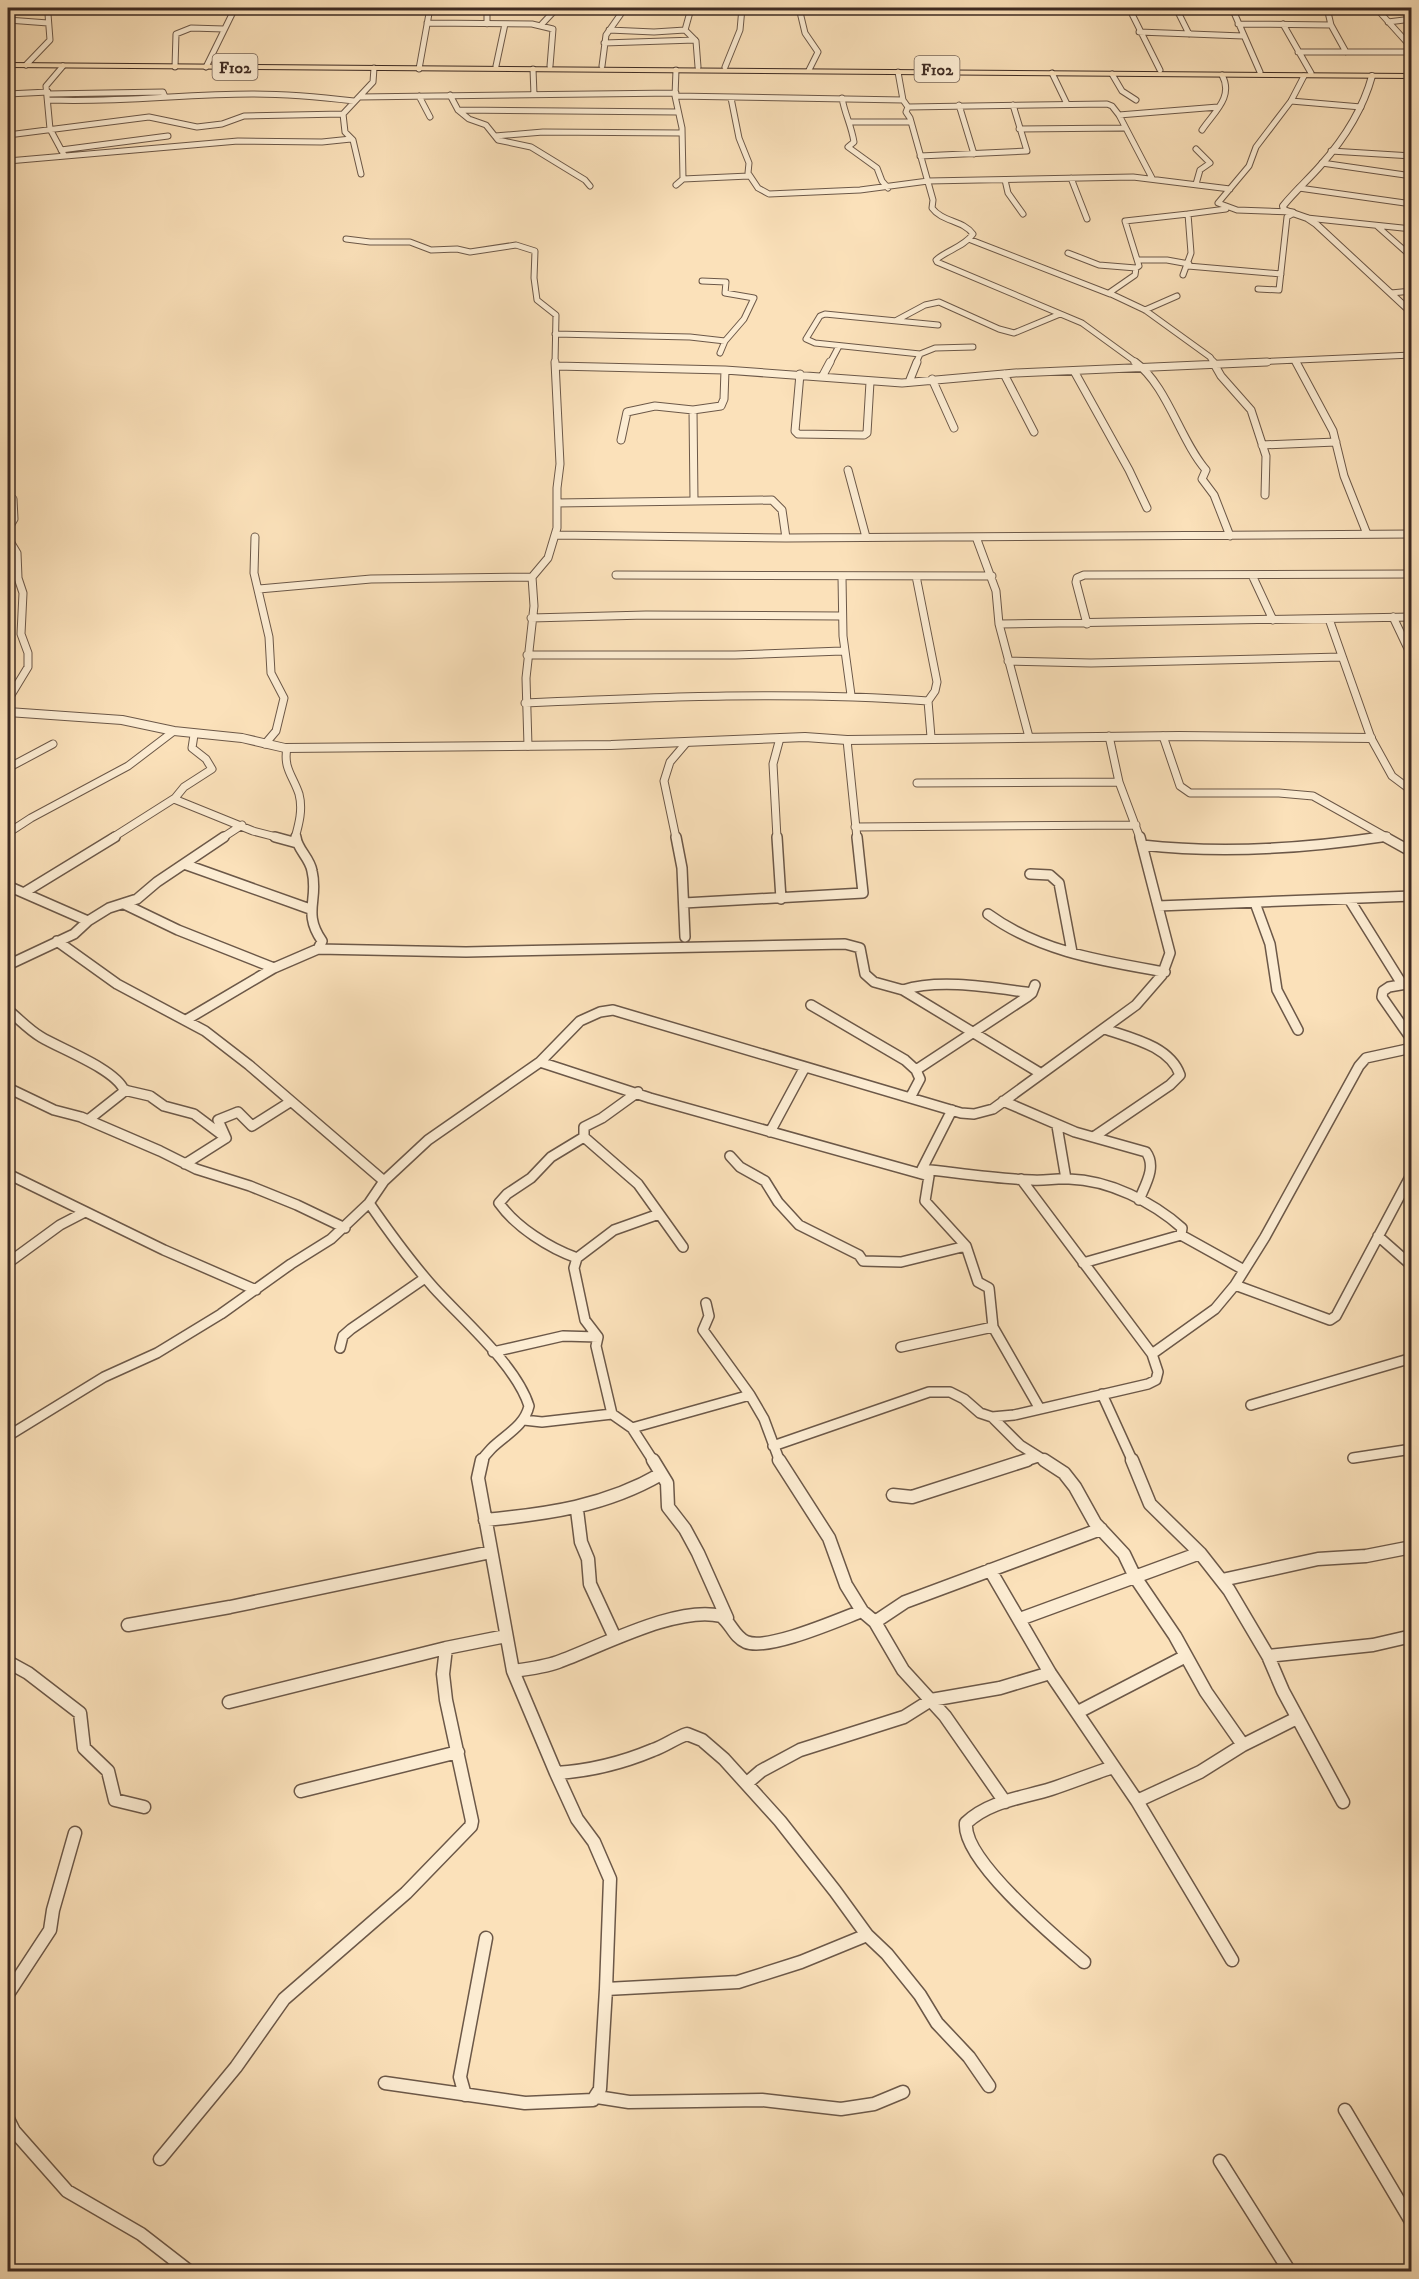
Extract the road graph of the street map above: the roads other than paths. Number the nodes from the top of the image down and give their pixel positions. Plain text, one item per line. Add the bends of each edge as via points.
1 (157, 8) edge
2 (235, 8) edge
3 (430, 8) edge
4 (487, 8) edge
5 (557, 8) edge
6 (625, 8) edge
7 (688, 8) edge
8 (742, 8) edge
9 (799, 8) edge
10 (1103, 8) edge
11 (1130, 8) edge
12 (1176, 8) edge
13 (1232, 8) edge
14 (1327, 8) edge
15 (1376, 8) edge
16 (51, 9) edge
17 (1412, 19) edge
18 (8, 20) edge
19 (1388, 22) junction
20 (48, 23) junction
21 (427, 24) junction
22 (486, 24) junction
23 (505, 24) junction
24 (542, 24) junction
25 (1238, 24) junction
26 (1283, 24) junction
27 (1331, 25) junction
28 (224, 29) junction
29 (609, 30) junction
30 (685, 30) junction
31 (1139, 32) junction
32 (1189, 34) junction
33 (1243, 36) junction
34 (695, 40) junction
35 (604, 43) junction
36 (1412, 50) edge
37 (1298, 52) junction
38 (1346, 52) junction
39 (8, 65) edge
40 (26, 65) junction
41 (63, 66) junction
42 (496, 66) junction
43 (550, 66) junction
44 (602, 66) junction
45 (175, 67) junction
46 (206, 67) junction
47 (698, 67) junction
48 (725, 67) junction
49 (374, 68) junction
50 (463, 68) junction
51 (419, 69) junction
52 (533, 69) junction
53 (810, 69) junction
54 (676, 70) junction
55 (1160, 70) junction
56 (898, 72) junction
57 (1260, 72) junction
58 (1052, 73) junction
59 (1112, 74) junction
60 (1308, 74) junction
61 (1222, 75) junction
62 (1412, 75) edge
63 (1372, 76) junction
64 (8, 94) edge
65 (48, 95) junction
66 (450, 95) junction
67 (534, 95) junction
68 (676, 95) junction
69 (419, 96) junction
70 (165, 97) junction
71 (731, 98) junction
72 (842, 98) junction
73 (357, 99) junction
74 (903, 100) junction
75 (1136, 100) dead end
76 (1291, 101) junction
77 (1067, 104) junction
78 (959, 105) junction
79 (1013, 105) junction
80 (1218, 106) junction
81 (908, 107) junction
82 (1361, 107) junction
83 (458, 110) junction
84 (678, 112) junction
85 (343, 114) junction
86 (1119, 115) junction
87 (430, 117) dead end
88 (851, 122) junction
89 (910, 122) junction
90 (1124, 128) junction
91 (50, 129) junction
92 (1019, 129) junction
93 (1202, 130) dead end
94 (682, 133) junction
95 (8, 135) edge
96 (168, 136) dead end
97 (495, 136) junction
98 (351, 139) junction
99 (121, 142) junction
100 (1196, 149) dead end
101 (128, 150) junction
102 (1331, 151) junction
103 (63, 153) junction
104 (974, 154) junction
105 (920, 156) junction
106 (1412, 156) edge
107 (8, 161) edge
108 (1322, 163) junction
109 (360, 174) dead end
110 (749, 176) junction
111 (1412, 176) edge
112 (1071, 178) junction
113 (1152, 178) junction
114 (683, 179) junction
115 (1005, 180) junction
116 (928, 181) junction
117 (1196, 184) junction
118 (676, 185) dead end
119 (590, 186) dead end
120 (888, 188) junction
121 (1299, 188) junction
122 (1230, 189) junction
123 (1412, 204) edge
124 (1229, 209) junction
125 (1023, 213) dead end
126 (1293, 213) junction
127 (1188, 214) junction
128 (1307, 218) junction
129 (1087, 219) dead end
130 (1377, 226) junction
131 (1412, 229) edge
132 (346, 239) dead end
133 (971, 240) junction
134 (1068, 253) dead end
135 (1412, 257) edge
136 (1139, 260) junction
137 (1189, 265) junction
138 (1136, 268) junction
139 (1281, 274) junction
140 (1183, 275) dead end
141 (702, 281) dead end
142 (1258, 289) dead end
143 (1412, 291) edge
144 (1391, 293) junction
145 (1110, 294) junction
146 (1177, 296) dead end
147 (1145, 310) junction
148 (1412, 313) edge
149 (1060, 314) junction
150 (897, 320) junction
151 (938, 325) dead end
152 (555, 334) junction
153 (725, 341) junction
154 (839, 346) junction
155 (973, 347) dead end
156 (720, 353) dead end
157 (921, 354) junction
158 (1412, 355) edge
159 (1296, 361) junction
160 (1215, 364) junction
161 (555, 366) junction
162 (1144, 368) junction
163 (725, 370) junction
164 (1074, 371) junction
165 (801, 374) junction
166 (1004, 374) junction
167 (822, 377) junction
168 (932, 379) junction
169 (870, 382) junction
170 (909, 382) junction
171 (693, 410) junction
172 (954, 428) dead end
173 (1034, 432) dead end
174 (621, 440) dead end
175 (1336, 442) junction
176 (1262, 445) junction
177 (848, 470) dead end
178 (1266, 495) dead end
179 (13, 499) dead end
180 (694, 500) junction
181 (557, 503) junction
182 (1147, 508) dead end
183 (8, 529) edge
184 (1367, 534) junction
185 (1412, 534) edge
186 (556, 535) junction
187 (1230, 536) junction
188 (255, 537) dead end
189 (866, 537) junction
190 (976, 537) junction
191 (8, 538) edge
192 (786, 538) junction
193 (1412, 574) edge
194 (616, 575) dead end
195 (1251, 575) junction
196 (916, 576) junction
197 (992, 576) junction
198 (532, 577) junction
199 (842, 577) junction
200 (259, 589) junction
201 (840, 616) junction
202 (1393, 617) junction
203 (1412, 617) edge
204 (531, 618) junction
205 (1329, 619) junction
206 (1273, 620) junction
207 (999, 624) junction
208 (1087, 624) junction
209 (843, 651) junction
210 (527, 655) junction
211 (1341, 657) junction
212 (1412, 657) edge
213 (1008, 661) junction
214 (851, 695) junction
215 (8, 700) edge
216 (928, 701) junction
217 (525, 702) junction
218 (8, 712) edge
219 (174, 731) junction
220 (194, 735) junction
221 (1109, 736) junction
222 (1163, 736) junction
223 (1029, 737) junction
224 (780, 738) junction
225 (931, 738) junction
226 (1371, 738) junction
227 (847, 740) junction
228 (687, 742) junction
229 (53, 744) dead end
230 (265, 744) junction
231 (528, 746) junction
232 (287, 748) junction
233 (8, 768) edge
234 (1119, 782) junction
235 (917, 783) dead end
236 (1412, 791) edge
237 (174, 799) junction
238 (242, 825) junction
239 (1136, 825) junction
240 (855, 827) junction
241 (8, 833) edge
242 (1387, 836) junction
243 (297, 843) junction
244 (1142, 845) junction
245 (1412, 852) edge
246 (184, 864) junction
247 (1030, 873) dead end
248 (8, 886) edge
249 (25, 892) junction
250 (1412, 896) edge
251 (781, 899) junction
252 (1348, 899) junction
253 (124, 903) junction
254 (684, 903) junction
255 (1255, 903) junction
256 (1158, 906) junction
257 (310, 909) junction
258 (988, 914) dead end
259 (88, 921) junction
260 (685, 937) dead end
261 (57, 941) junction
262 (318, 949) junction
263 (1072, 952) junction
264 (8, 965) edge
265 (274, 968) junction
266 (1165, 972) junction
267 (1407, 984) edge
268 (903, 990) junction
269 (811, 1005) dead end
270 (8, 1010) edge
271 (186, 1020) junction
272 (1105, 1029) junction
273 (1298, 1030) dead end
274 (974, 1032) junction
275 (1412, 1040) edge
276 (1412, 1048) edge
277 (540, 1062) junction
278 (806, 1067) junction
279 (916, 1070) junction
280 (1040, 1073) junction
281 (8, 1088) edge
282 (126, 1090) junction
283 (638, 1092) junction
284 (911, 1096) junction
285 (1003, 1101) junction
286 (290, 1102) junction
287 (952, 1110) junction
288 (88, 1120) junction
289 (1057, 1126) junction
290 (770, 1132) junction
291 (1095, 1136) junction
292 (584, 1137) junction
293 (226, 1138) junction
294 (730, 1156) dead end
295 (185, 1164) junction
296 (926, 1172) junction
297 (1412, 1173) edge
298 (8, 1174) edge
299 (1021, 1179) junction
300 (1066, 1179) junction
301 (384, 1181) junction
302 (1408, 1184) edge
303 (1138, 1200) junction
304 (369, 1203) junction
305 (85, 1212) junction
306 (659, 1214) junction
307 (345, 1228) junction
308 (1180, 1235) junction
309 (1378, 1236) junction
310 (966, 1246) junction
311 (682, 1247) dead end
312 (577, 1258) junction
313 (8, 1263) edge
314 (1083, 1263) junction
315 (1412, 1266) edge
316 (1244, 1270) junction
317 (425, 1278) junction
318 (1235, 1285) junction
319 (256, 1290) junction
320 (706, 1304) dead end
321 (993, 1327) junction
322 (598, 1337) junction
323 (901, 1347) dead end
324 (340, 1348) dead end
325 (493, 1352) junction
326 (1152, 1354) junction
327 (1412, 1358) edge
328 (1102, 1394) junction
329 (750, 1395) junction
330 (1251, 1406) dead end
331 (1040, 1409) junction
332 (612, 1414) junction
333 (992, 1417) junction
334 (524, 1420) junction
335 (632, 1428) junction
336 (8, 1436) edge
337 (773, 1446) junction
338 (1412, 1449) edge
339 (1038, 1457) junction
340 (1353, 1458) dead end
341 (661, 1474) junction
342 (893, 1495) dead end
343 (577, 1510) junction
344 (485, 1520) junction
345 (1101, 1529) junction
346 (1412, 1546) edge
347 (491, 1552) junction
348 (1200, 1553) junction
349 (990, 1570) junction
350 (1135, 1577) junction
351 (1222, 1580) junction
352 (862, 1611) junction
353 (727, 1617) junction
354 (1020, 1619) junction
355 (875, 1623) junction
356 (128, 1625) dead end
357 (506, 1636) junction
358 (1412, 1636) edge
359 (615, 1638) junction
360 (446, 1648) junction
361 (1186, 1656) junction
362 (1268, 1656) junction
363 (8, 1662) edge
364 (513, 1671) junction
365 (1050, 1673) junction
366 (931, 1700) junction
367 (229, 1702) dead end
368 (1077, 1712) junction
369 (1297, 1718) junction
370 (1243, 1745) junction
371 (458, 1752) junction
372 (1113, 1767) junction
373 (556, 1773) junction
374 (747, 1783) junction
375 (302, 1791) dead end
376 (1137, 1801) junction
377 (1005, 1802) junction
378 (1343, 1802) dead end
379 (144, 1807) dead end
380 (75, 1833) dead end
381 (867, 1935) junction
382 (486, 1938) dead end
383 (1232, 1960) dead end
384 (1084, 1962) dead end
385 (606, 1989) junction
386 (8, 1994) edge
387 (385, 2083) dead end
388 (989, 2086) dead end
389 (903, 2091) dead end
390 (465, 2095) junction
391 (597, 2097) junction
392 (1345, 2110) dead end
393 (10, 2130) edge
394 (160, 2159) dead end
395 (1220, 2161) dead end
396 (1412, 2223) edge
397 (190, 2271) edge
398 (1290, 2271) edge

1 - 16 street
2 - 28 street
3 - 21 street
4 - 22 street
5 - 24 street
6 - 29 street
7 - 30 street
8 - 48 street via 742,23
9 - 53 street via 805,33 818,52
10 - 11 street
11 - 31 street
12 - 32 street
13 - 25 street
14 - 27 street
15 - 19 street
16 - 20 street
17 - 19 street
18 - 20 street
19 - 36 street
20 - 40 street via 50,40
21 - 22 street
21 - 51 street
22 - 23 street
23 - 24 street
23 - 42 street
24 - 43 street via 553,29
25 - 26 street
25 - 33 street
26 - 27 street
26 - 37 street
27 - 38 street
28 - 45 street via 178,31
28 - 46 street
29 - 30 street
29 - 35 street
30 - 34 street
31 - 32 street
31 - 55 street
32 - 33 street
33 - 57 street
34 - 35 street
34 - 47 street
35 - 44 street
36 - 38 street
37 - 38 street
37 - 60 street
39 - 40 main road, F102
40 - 41 main road, F102
41 - 45 main road, F102
41 - 65 street via 47,84
42 - 43 main road, F102
42 - 50 main road, F102
43 - 44 main road, F102
44 - 47 main road, F102
45 - 46 main road, F102
46 - 49 main road, F102
47 - 48 main road, F102
48 - 53 main road, F102
49 - 51 main road, F102
49 - 73 street via 373,82
50 - 51 main road, F102
50 - 52 main road, F102
52 - 54 main road, F102
52 - 67 street
53 - 54 main road, F102
53 - 55 main road, F102
53 - 56 main road, F102
54 - 68 street
55 - 57 main road, F102
56 - 58 main road, F102
56 - 74 street
57 - 60 main road, F102
58 - 59 main road, F102
58 - 77 street
59 - 61 main road, F102
59 - 75 street via 1122,91
60 - 61 main road, F102
60 - 62 main road, F102
60 - 63 main road, F102
60 - 76 street
61 - 80 street via 1228,90
62 - 63 main road, F102
63 - 82 street
64 - 65 street
65 - 70 street via 102,102
65 - 70 street via 146,91 163,92
65 - 91 street
66 - 67 street
66 - 69 street
66 - 83 street
67 - 68 street
68 - 71 street
68 - 84 street
69 - 73 street
69 - 87 street
70 - 73 street via 276,94
71 - 72 street
71 - 110 street
72 - 74 street
72 - 88 street via 845,115
73 - 85 street
74 - 81 street
76 - 82 street
76 - 122 street
77 - 79 street
77 - 86 street via 1107,104
78 - 79 street
78 - 81 street
78 - 104 street
79 - 92 street
80 - 86 street
80 - 93 street
81 - 89 street
82 - 102 street
83 - 84 street
83 - 97 street via 486,125
84 - 94 street
85 - 91 street via 244,116 197,127 149,117
85 - 98 street via 345,132
86 - 90 street
88 - 89 street
88 - 120 street via 854,142 848,147 878,168
89 - 105 street
90 - 92 street
90 - 113 street
91 - 95 street
91 - 103 street
92 - 104 street via 1026,152
94 - 97 street via 543,132
94 - 114 street
96 - 99 street
97 - 119 street via 531,147
98 - 101 street via 244,140
98 - 109 street
99 - 101 street
99 - 103 street
100 - 117 street via 1210,163 1200,170
101 - 103 street
102 - 106 street
102 - 108 street
103 - 107 street
104 - 105 street
105 - 116 street
108 - 111 street
108 - 121 street
110 - 114 street
110 - 120 street via 758,188 774,194
112 - 113 street
112 - 115 street
112 - 129 street
113 - 117 street
114 - 118 street
115 - 116 street
115 - 125 street via 1008,193
116 - 120 street
116 - 133 street via 933,211 968,227 973,234
117 - 122 street
121 - 123 street
121 - 126 street via 1283,206
122 - 124 street via 1218,203
124 - 126 street
124 - 127 street
126 - 128 street
126 - 139 street via 1287,217
127 - 136 street via 1125,221
127 - 137 street via 1192,237
128 - 130 street
128 - 144 street
130 - 131 street
130 - 135 street
132 - 152 street via 410,242 431,249 470,252 509,246 529,248 535,251 532,260 536,299 556,315
133 - 145 street
133 - 149 street via 936,260
134 - 138 street via 1099,265
136 - 137 street
136 - 138 street
137 - 139 street
137 - 140 street
138 - 145 street via 1135,275
139 - 142 street via 1279,290
141 - 153 street via 726,282 724,293 754,298 744,319
143 - 144 street
144 - 148 street
145 - 147 street
146 - 147 street
147 - 160 street
149 - 150 street via 1014,333 939,302
149 - 162 street via 1090,328
150 - 151 street
150 - 154 street via 820,316 806,339
152 - 153 street
152 - 161 street
153 - 156 street
154 - 157 street
154 - 167 street
155 - 157 street via 935,348
157 - 170 street
158 - 159 street
159 - 160 street
159 - 175 street
160 - 162 street
160 - 176 street via 1251,410
161 - 163 street
161 - 181 street via 560,464
162 - 164 street
162 - 187 street via 1206,470 1202,479 1214,495
163 - 165 street
163 - 171 street via 721,406
164 - 166 street
164 - 182 street
165 - 167 street
165 - 169 street via 795,431 798,434 867,434
166 - 168 street
166 - 173 street
167 - 169 street
168 - 170 street
168 - 172 street
169 - 170 street
171 - 174 street via 655,406 627,412
171 - 180 street
175 - 176 street
175 - 184 street via 1344,476
176 - 178 street via 1267,463
177 - 189 street
179 - 183 street via 14,519
180 - 181 street
180 - 192 street via 776,501 782,507
181 - 186 street
184 - 185 street
184 - 187 street
186 - 192 street
186 - 198 street via 548,558
187 - 190 street
188 - 200 street via 254,573
189 - 190 street
189 - 192 street
190 - 197 street
191 - 215 street via 17,553 18,578 24,592 21,634 29,660
193 - 195 street
194 - 199 street
195 - 206 street
195 - 208 street via 1080,576 1076,582
196 - 197 street
196 - 199 street
196 - 216 street via 937,682
197 - 207 street
198 - 200 street via 364,579
198 - 204 street via 536,591
199 - 201 street
200 - 230 street via 272,673 284,698 276,731
201 - 204 street
201 - 209 street
202 - 203 street
202 - 205 street
202 - 212 street
204 - 210 street
205 - 206 street
205 - 211 street
206 - 208 street
207 - 208 street
207 - 213 street
209 - 210 street
209 - 214 street
210 - 217 street
211 - 213 street
211 - 226 street
213 - 223 street
214 - 216 street
214 - 217 street
216 - 225 street
217 - 231 street
218 - 219 street via 122,720
219 - 220 street
219 - 241 street via 108,778
220 - 230 street via 242,738
220 - 237 street via 191,749 212,769 184,787
221 - 222 street
221 - 223 street
221 - 234 street
222 - 226 street
222 - 242 street via 1185,792 1306,794
223 - 225 street
224 - 227 street
224 - 228 street
224 - 251 street via 773,764
225 - 227 street
226 - 236 street via 1392,776
227 - 240 street
228 - 231 street
228 - 254 street via 670,762 664,781 681,860
229 - 233 street
230 - 232 street
231 - 232 street
232 - 243 street via 285,768 301,802
234 - 235 street
234 - 239 street
237 - 238 street
237 - 249 street
238 - 243 street
238 - 246 street
239 - 240 street
239 - 244 street
240 - 251 street via 862,893
242 - 244 street via 1260,850 1200,851
242 - 245 street
243 - 257 street via 313,871
244 - 256 street
246 - 253 street via 137,899
246 - 257 street
247 - 263 street via 1050,875 1059,883
248 - 249 street
249 - 259 street
250 - 252 street
251 - 254 street
252 - 255 street
252 - 267 street
253 - 259 street
253 - 265 street via 178,930
254 - 260 street
255 - 256 street
255 - 273 street via 1270,944 1277,990
256 - 266 street via 1170,953
257 - 262 street via 312,929 322,941
258 - 263 street via 1002,927 1021,936
259 - 261 street via 74,934
261 - 264 street
261 - 271 street via 117,984
262 - 265 street
262 - 268 street via 466,952 846,944 860,948 865,974 874,982
263 - 266 street
265 - 271 street
266 - 272 street via 1152,989
267 - 275 street via 1383,991 1382,997
268 - 274 street
268 - 274 street via 916,986 1033,989
269 - 279 street via 874,1040
270 - 282 street via 39,1036 85,1059
271 - 286 street via 249,1065
272 - 280 street
272 - 291 street via 1163,1052 1174,1061 1180,1075
274 - 279 street
274 - 280 street
276 - 316 street via 1366,1058 1359,1066
277 - 278 street via 582,1017 613,1010
277 - 283 street
277 - 301 street via 428,1140
278 - 284 street
278 - 290 street
279 - 284 street via 920,1079
280 - 285 street
281 - 288 street via 47,1107
282 - 288 street
282 - 293 street via 194,1114
283 - 290 street
283 - 292 street via 584,1127
284 - 287 street
285 - 287 street via 984,1113
285 - 289 street
286 - 293 street via 252,1126 238,1112 218,1120
286 - 301 street
287 - 296 street
288 - 295 street
289 - 291 street
289 - 300 street
290 - 296 street
291 - 303 street via 1150,1155 1152,1166
292 - 306 street via 638,1184
292 - 312 street via 551,1157 499,1203 506,1213 553,1247
293 - 295 street
294 - 310 street via 740,1167 765,1181 777,1202 799,1225 859,1255 862,1261 893,1262
295 - 307 street via 250,1186
296 - 299 street
296 - 310 street via 925,1201
297 - 302 street
298 - 305 street
299 - 300 street
299 - 314 street
300 - 303 street via 1094,1182
301 - 304 street
302 - 309 street
303 - 308 street via 1176,1222 1182,1228
304 - 307 street
304 - 317 street
305 - 313 street via 53,1229
305 - 319 street
306 - 311 street
306 - 312 street via 614,1230
307 - 319 street
308 - 314 street
308 - 316 street
309 - 315 street
309 - 318 street via 1341,1309 1330,1320
310 - 321 street via 978,1282 989,1288
312 - 322 street via 574,1268 585,1320
314 - 326 street
316 - 318 street
317 - 324 street via 351,1329 343,1336
317 - 325 street
318 - 326 street via 1215,1309
319 - 336 street via 157,1353 104,1377
320 - 329 street via 709,1316 703,1330
321 - 323 street
321 - 331 street
322 - 325 street via 563,1336
322 - 332 street via 596,1346
325 - 334 street via 528,1397
326 - 328 street via 1158,1372 1156,1380
327 - 330 street
328 - 331 street
328 - 348 street via 1150,1504
329 - 335 street
329 - 337 street
331 - 333 street
332 - 334 street via 542,1422
332 - 335 street
333 - 337 street via 950,1392 929,1392
333 - 339 street
334 - 344 street via 489,1450 481,1463 478,1478
335 - 341 street
337 - 352 street via 829,1538 846,1585
338 - 340 street
339 - 342 street via 912,1497
339 - 345 street via 1069,1479
341 - 343 street via 640,1488
341 - 353 street via 669,1485 668,1509 682,1523 703,1561
343 - 344 street
343 - 359 street via 590,1584
344 - 347 street
345 - 349 street
345 - 350 street via 1124,1554
346 - 351 street via 1366,1556 1317,1559
347 - 356 street
347 - 357 street
348 - 350 street
348 - 351 street
349 - 354 street
349 - 355 street via 905,1602
350 - 354 street
350 - 361 street
351 - 362 street
352 - 353 street via 759,1644 745,1642
352 - 355 street
353 - 359 street via 690,1616
354 - 365 street
355 - 366 street via 903,1670
357 - 360 street
357 - 364 street
358 - 362 street via 1373,1646
359 - 364 street via 550,1665
360 - 367 street
360 - 371 street via 443,1667
361 - 368 street
361 - 370 street
362 - 369 street
363 - 379 street via 80,1713 84,1748 108,1772 115,1800
364 - 373 street
365 - 366 street via 1000,1688
365 - 368 street
366 - 374 street via 904,1718 800,1750
366 - 377 street
368 - 372 street
369 - 370 street
369 - 378 street
370 - 376 street via 1200,1772
371 - 375 street
371 - 394 street via 472,1821 468,1829 406,1893 284,1999 236,2067
372 - 376 street
372 - 377 street
373 - 374 street via 653,1751 687,1734 696,1734
373 - 385 street via 610,1879
374 - 381 street
376 - 383 street
377 - 384 street via 970,1818 965,1832 969,1843 1034,1920
380 - 386 street via 50,1930
381 - 385 street via 738,1982
381 - 388 street via 887,1954
382 - 390 street via 460,2077
385 - 391 street
387 - 390 street
389 - 391 street via 874,2104 841,2109 762,2100 629,2102
390 - 391 street via 525,2103 589,2101
392 - 396 street
393 - 397 street via 67,2191 141,2234
395 - 398 street

